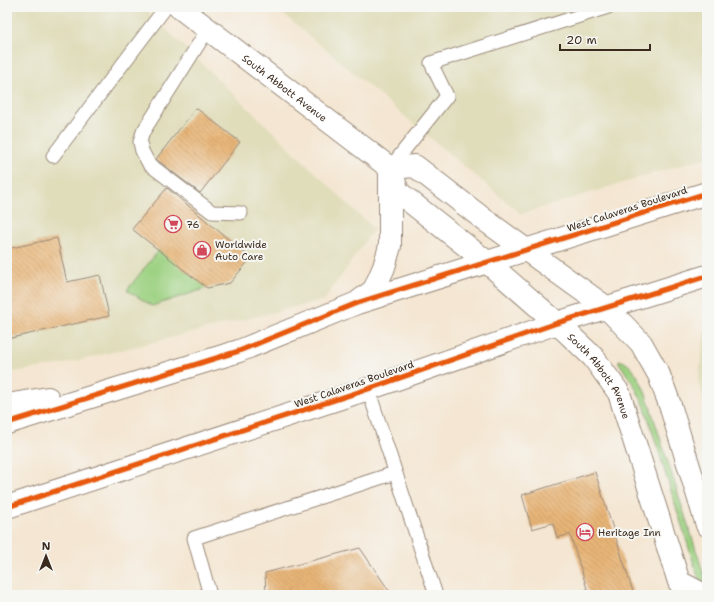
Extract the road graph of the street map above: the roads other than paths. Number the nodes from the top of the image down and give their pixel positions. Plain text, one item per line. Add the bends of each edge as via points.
1 (166, 7) edge
2 (179, 7) edge
3 (608, 7) edge
4 (208, 29) junction
5 (53, 156) dead end
6 (390, 168) junction
7 (707, 193) edge
8 (241, 213) dead end
9 (527, 250) junction
10 (488, 263) junction
11 (707, 276) edge
12 (357, 303) junction
13 (607, 308) junction
14 (557, 324) junction
15 (126, 386) junction
16 (368, 389) junction
17 (7, 405) edge
18 (7, 423) edge
19 (395, 473) junction
20 (7, 507) edge
21 (707, 525) edge
22 (210, 595) edge
23 (436, 595) edge
24 (704, 595) edge

1 - 5 lane
2 - 4 main road, South Abbott Avenue
3 - 6 lane via 431,64 447,96
4 - 6 main road, South Abbott Avenue
4 - 8 lane via 143,132 140,142 149,164 212,212
6 - 9 main road via 415,166
6 - 10 main road, South Abbott Avenue via 398,192
6 - 12 main road via 390,246 374,290
7 - 9 main road, West Calaveras Boulevard
9 - 10 main road, West Calaveras Boulevard
9 - 13 main road
10 - 12 main road, West Calaveras Boulevard
10 - 14 main road, South Abbott Avenue
11 - 13 main road, West Calaveras Boulevard
12 - 15 main road, West Calaveras Boulevard via 239,351
13 - 14 main road, West Calaveras Boulevard
13 - 21 main road via 641,343 659,375
14 - 16 main road, West Calaveras Boulevard
14 - 24 main road, South Abbott Avenue via 593,357 619,393 679,582
15 - 17 main road
15 - 18 main road, West Calaveras Boulevard
16 - 19 lane
16 - 20 main road, West Calaveras Boulevard
19 - 22 lane via 194,538
19 - 23 lane

